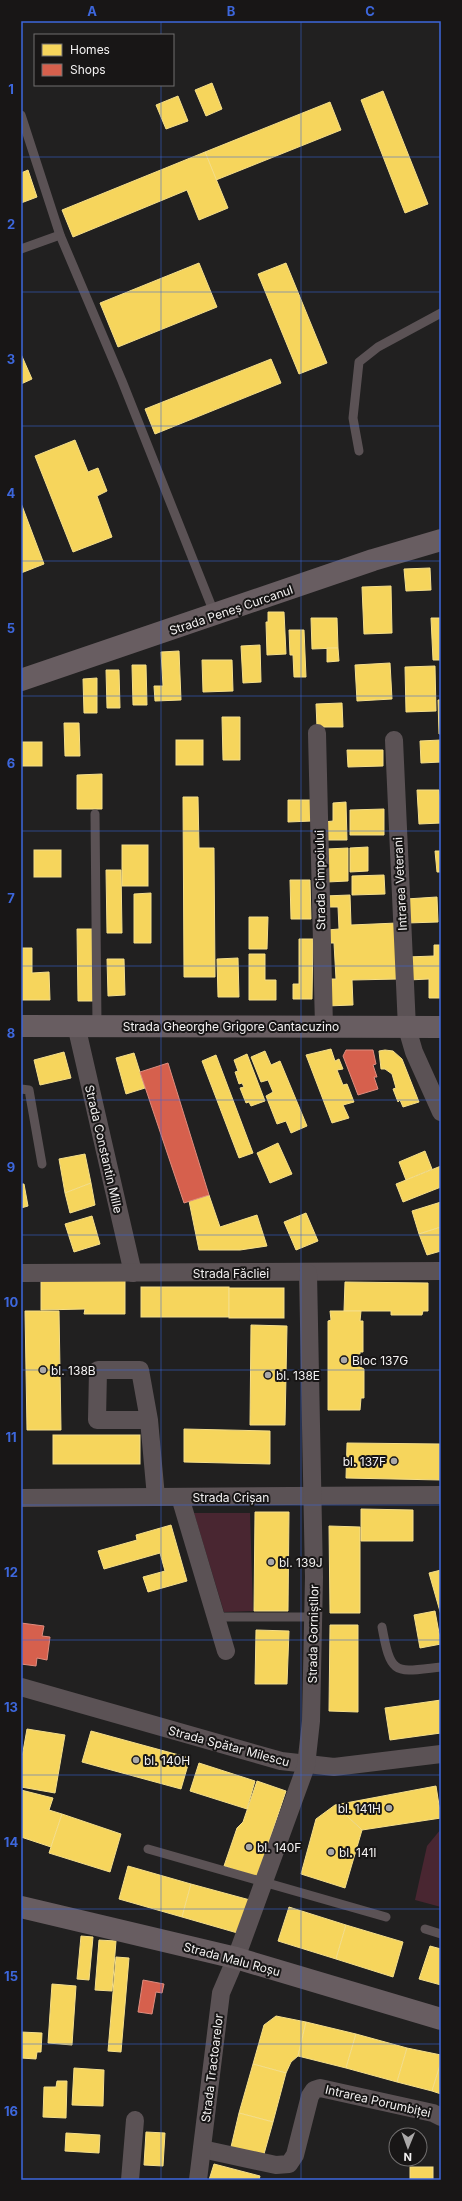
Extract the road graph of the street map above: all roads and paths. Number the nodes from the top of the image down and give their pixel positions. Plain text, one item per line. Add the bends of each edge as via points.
1 (21, 115) edge
2 (60, 235) junction
3 (21, 249) edge
4 (441, 313) edge
5 (359, 451) dead end
6 (441, 541) edge
7 (215, 615) junction
8 (21, 680) edge
9 (317, 733) dead end
10 (394, 740) dead end
11 (95, 814) dead end
12 (76, 1025) junction
13 (97, 1025) junction
14 (21, 1026) edge
15 (324, 1027) junction
16 (441, 1027) edge
17 (407, 1028) junction
18 (21, 1089) edge
19 (441, 1112) edge
20 (42, 1164) dead end
21 (441, 1271) edge
22 (21, 1273) edge
23 (133, 1273) junction
24 (308, 1273) junction
25 (149, 1420) dead end
26 (441, 1495) edge
27 (180, 1497) junction
28 (312, 1497) junction
29 (21, 1498) edge
30 (156, 1498) junction
31 (216, 1617) junction
32 (313, 1617) junction
33 (382, 1627) dead end
34 (226, 1651) dead end
35 (441, 1667) edge
36 (21, 1687) edge
37 (441, 1754) edge
38 (306, 1766) junction
39 (148, 1849) dead end
40 (265, 1881) junction
41 (21, 1906) edge
42 (386, 1917) dead end
43 (425, 1929) dead end
44 (441, 1934) edge
45 (236, 1958) junction
46 (441, 2019) edge
47 (441, 2117) edge
48 (135, 2120) dead end
49 (202, 2149) junction
50 (130, 2180) edge
51 (198, 2180) edge

1 - 2 lane
2 - 3 lane
2 - 7 lane via 122,381
4 - 5 lane via 378,347 359,362 353,418
6 - 7 main road, Strada Peneș Curcanul via 373,560
7 - 8 main road, Strada Peneș Curcanul
9 - 15 street, Strada Cimpoiului
10 - 17 street, Intrarea Veterani
11 - 13 lane
12 - 13 main road, Strada Gheorghe Grigore Cantacuzino
12 - 14 main road, Strada Gheorghe Grigore Cantacuzino
12 - 23 street, Strada Constantin Mille
13 - 15 main road, Strada Gheorghe Grigore Cantacuzino
15 - 17 main road, Strada Gheorghe Grigore Cantacuzino
16 - 17 main road, Strada Gheorghe Grigore Cantacuzino
17 - 19 street, Intrarea Veterani via 414,1052
18 - 20 lane via 29,1090
21 - 24 street, Strada Făcliei
22 - 23 street, Strada Făcliei
23 - 24 street, Strada Făcliei
24 - 28 street, Strada Gorniștilor
25 - 30 street
26 - 28 street, Strada Crișan
27 - 28 street, Strada Crișan
27 - 30 street, Strada Crișan
27 - 31 street
28 - 32 street, Strada Gorniștilor
29 - 30 street, Strada Crișan
31 - 32 lane
31 - 34 street
32 - 38 street, Strada Gorniștilor via 311,1721
33 - 35 lane via 387,1655 397,1668 405,1671
36 - 38 street, Strada Spătar Milescu via 281,1762
37 - 38 street, Strada Spătar Milescu via 334,1767
38 - 40 street, Strada Gorniștilor
39 - 40 lane
40 - 42 lane
40 - 45 street, Strada Gorniștilor
41 - 45 main road, Strada Malu Roșu
43 - 44 lane
45 - 46 main road, Strada Malu Roșu
45 - 49 street, Strada Tractoarelor via 221,1993
47 - 49 street, Intrarea Porumbiței via 433,2112 320,2088 314,2090 310,2096 295,2155 289,2164 276,2165
48 - 50 street
49 - 51 street, Strada Tractoarelor

